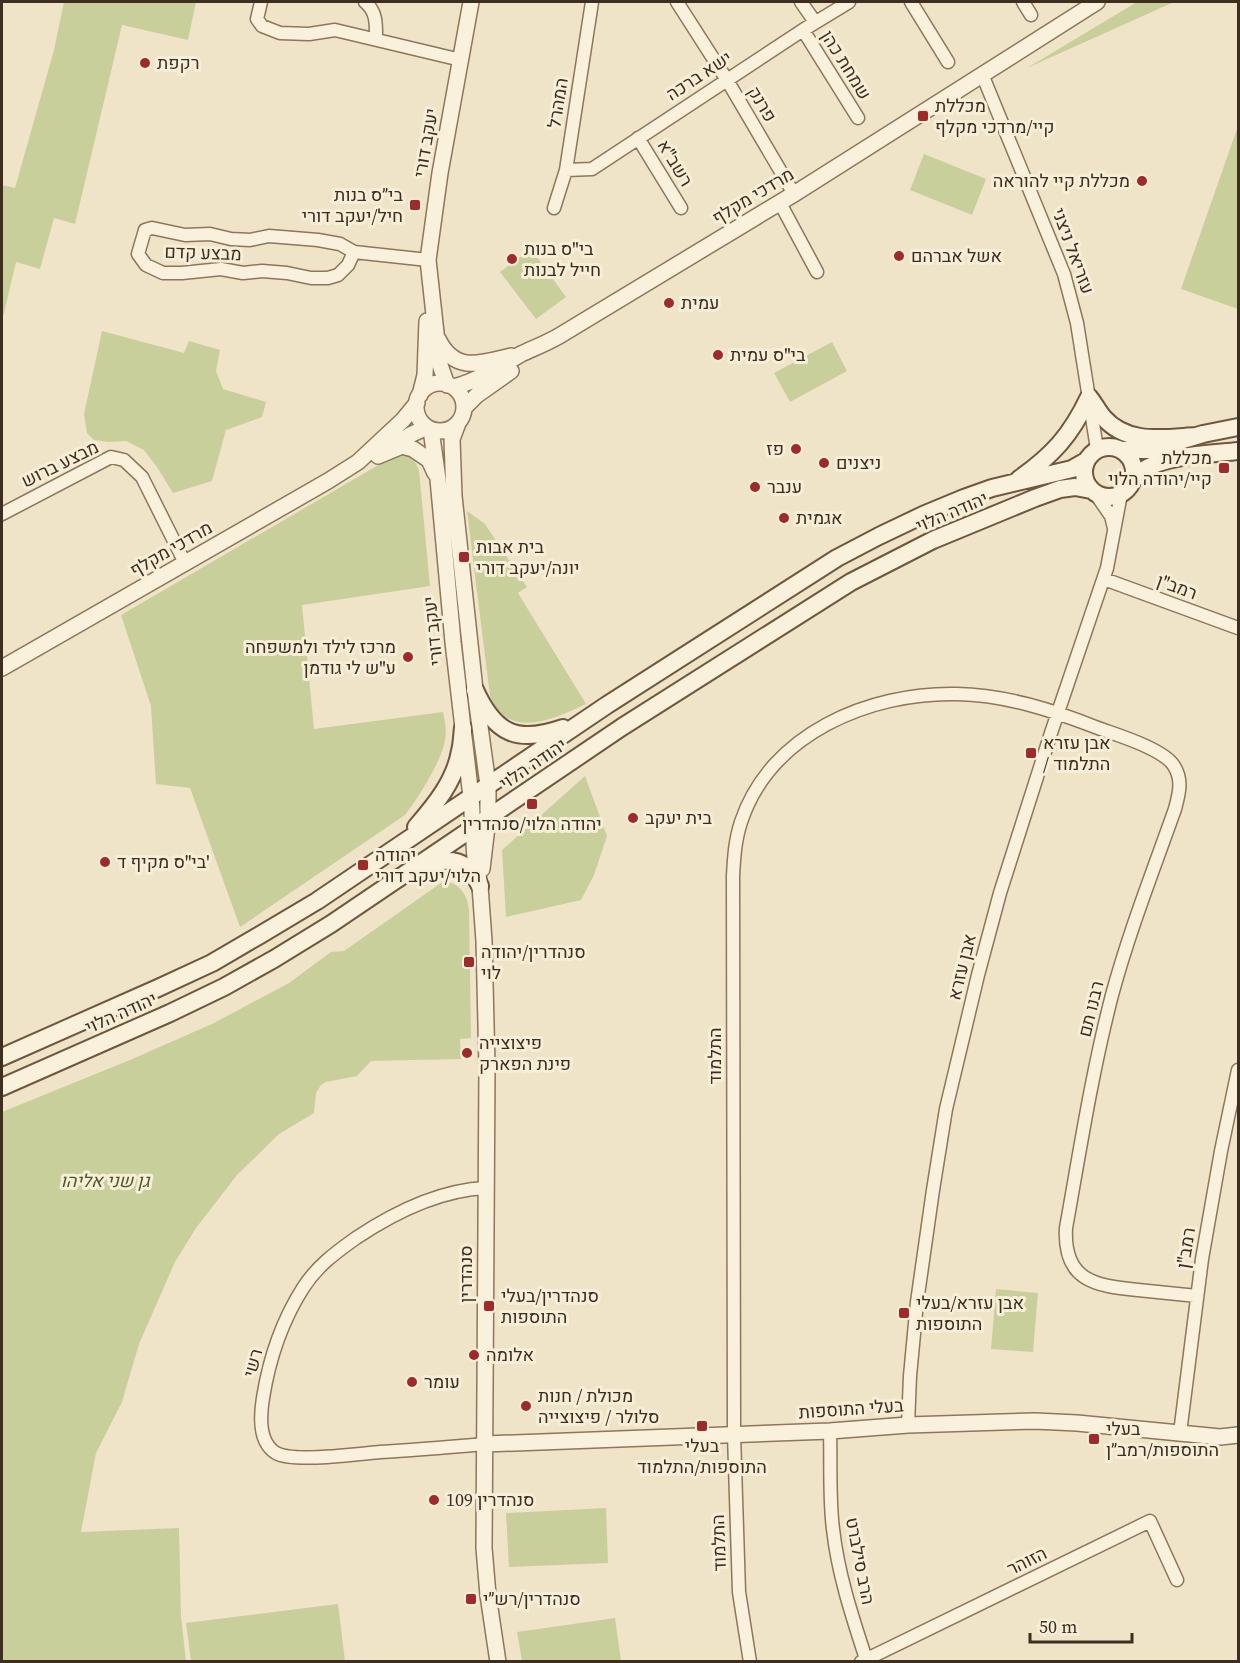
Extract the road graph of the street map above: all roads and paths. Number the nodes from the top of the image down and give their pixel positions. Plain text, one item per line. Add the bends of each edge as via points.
1 (261, 2) edge
2 (365, 2) edge
3 (471, 2) edge
4 (592, 2) edge
5 (677, 2) edge
6 (801, 2) edge
7 (849, 2) edge
8 (911, 2) edge
9 (1023, 2) edge
10 (1097, 2) edge
11 (1031, 15) dead end
12 (815, 22) junction
13 (803, 30) junction
14 (376, 39) junction
15 (461, 60) junction
16 (948, 62) dead end
17 (982, 74) junction
18 (727, 80) junction
19 (858, 118) dead end
20 (638, 138) junction
21 (566, 170) junction
22 (794, 194) junction
23 (780, 203) junction
24 (554, 208) dead end
25 (681, 208) dead end
26 (354, 252) junction
27 (428, 260) junction
28 (817, 272) dead end
29 (430, 292) junction
30 (434, 310) junction
31 (541, 346) junction
32 (524, 353) junction
33 (451, 386) junction
34 (1089, 397) junction
35 (418, 399) junction
36 (464, 408) junction
37 (458, 423) junction
38 (1239, 427) edge
39 (429, 428) junction
40 (1196, 436) junction
41 (1122, 450) junction
42 (1239, 451) edge
43 (1092, 455) junction
44 (378, 456) junction
45 (358, 462) junction
46 (438, 478) junction
47 (1132, 481) junction
48 (1011, 484) junction
49 (1093, 491) junction
50 (1121, 494) junction
51 (2, 514) edge
52 (1115, 532) junction
53 (185, 563) junction
54 (1104, 579) junction
55 (1239, 628) edge
56 (2, 668) edge
57 (476, 690) junction
58 (1058, 713) junction
59 (581, 723) junction
60 (463, 728) junction
61 (488, 785) junction
62 (471, 797) junction
63 (488, 818) junction
64 (472, 828) junction
65 (401, 844) junction
66 (415, 867) junction
67 (480, 886) junction
68 (2, 1057) edge
69 (1239, 1070) edge
70 (2, 1087) edge
71 (486, 1188) junction
72 (1197, 1296) junction
73 (908, 1425) junction
74 (830, 1431) junction
75 (1180, 1433) junction
76 (734, 1434) junction
77 (1239, 1435) edge
78 (1220, 1437) junction
79 (484, 1444) junction
80 (1239, 1445) edge
81 (1177, 1580) dead end
82 (863, 1660) edge
83 (498, 1662) edge
84 (750, 1662) edge

1 - 14 street via 257,19 262,26 280,33 335,30
2 - 14 street via 376,18
3 - 15 street, יעקב דורי
4 - 21 street, המהרל
5 - 18 street, פרנק
6 - 12 street
7 - 12 street, ישא ברכה
8 - 16 street
9 - 11 street
10 - 17 street, מרדכי מקלף
12 - 13 street, ישא ברכה
13 - 18 street, ישא ברכה
13 - 19 street, שמחת כהן
14 - 15 street
15 - 27 street, יעקב דורי
17 - 22 street, מרדכי מקלף
17 - 34 street, עזריאל ניצני via 1064,274
18 - 20 street, ישא ברכה
18 - 22 street, פרנק
20 - 21 street, ישא ברכה via 592,169
20 - 25 street, רשב"א
21 - 24 street, המהרל
22 - 23 street, מרדכי מקלף
23 - 28 street
23 - 31 street, מרדכי מקלף
26 - 26 street, מבצע קדם via 318,240 269,236 231,239 152,228 145,230 138,254 146,266 163,273 221,269 319,278 338,276
26 - 27 street, מבצע קדם
27 - 29 street, יעקב דורי
29 - 30 street, יעקב דורי
29 - 35 street, יעקב דורי via 425,375
30 - 32 street via 445,352 461,362 478,363
30 - 33 street, יעקב דורי via 440,365
31 - 32 street, מרדכי מקלף
31 - 36 street, מרדכי מקלף
32 - 33 street, מרדכי מקלף via 472,382
33 - 35 street via 431,385
33 - 36 street via 460,393
34 - 40 main road via 1102,416 1121,432 1152,439
34 - 43 street, עזריאל ניצני
34 - 48 main road via 1061,444
35 - 39 street via 418,417
35 - 45 street, מרדכי מקלף via 403,420
36 - 37 street
37 - 39 street via 446,431
37 - 57 street, יעקב דורי via 452,439 454,496
38 - 40 main road
39 - 44 street, מרדכי מקלף via 410,435
39 - 46 street, יעקב דורי
40 - 41 main road via 1149,450
41 - 43 main road via 1106,447
41 - 47 main road via 1132,461
42 - 47 main road via 1159,463
43 - 48 main road, יהודה הלוי via 1072,469
43 - 49 main road via 1084,476
44 - 45 street, מרדכי מקלף
44 - 46 street via 402,446 413,449 429,460
45 - 53 street, מרדכי מקלף
46 - 60 street, יעקב דורי
47 - 50 main road
48 - 59 main road, יהודה הלוי via 922,515 837,558
49 - 50 main road via 1108,497
49 - 52 street via 1111,516
49 - 63 main road, יהודה הלוי via 1060,489 891,560 622,728
50 - 52 street, אבן עזרא
51 - 53 street, מבצע ברוש via 111,458 124,460 142,477
52 - 54 street, אבן עזרא
53 - 56 street, מרדכי מקלף
54 - 55 street, רמב"ן
54 - 58 street, אבן עזרא
57 - 59 main road via 491,718 518,734 539,735
57 - 61 street, יעקב דורי
58 - 72 street, רבנו תם via 1152,749 1173,763 1180,788 1112,996 1096,1064 1065,1245 1076,1270 1090,1281 1116,1288
58 - 73 street, אבן עזרא via 1000,893 946,1108 917,1302
58 - 76 street, התלמוד via 1017,700 956,694 869,706 842,716 795,744 778,759 748,804 734,847 733,876
59 - 61 main road, יהודה הלוי
60 - 62 street, יעקב דורי
60 - 65 main road via 450,782
61 - 62 main road, יהודה הלוי
61 - 63 street, יעקב דורי
62 - 64 street, יעקב דורי
62 - 65 main road, יהודה הלוי
63 - 64 main road, יהודה הלוי
63 - 67 street, סנהדרין
64 - 66 main road, יהודה הלוי
64 - 67 street, סנהדרין
65 - 68 main road, יהודה הלוי via 212,963
66 - 67 main road via 456,861 470,870
66 - 70 main road, יהודה הלוי via 331,924 224,987
67 - 71 street, סנהדרין via 488,1067
69 - 72 street, רמב"ן
71 - 79 street, סנהדרין
71 - 79 street, רשי via 461,1190 409,1207 333,1254 304,1286 290,1311 266,1376 261,1412 267,1446 285,1456
72 - 75 street, רמב"ן
73 - 74 street, בעלי התוספות
73 - 75 street, בעלי התוספות via 1035,1421
74 - 76 street, בעלי התוספות
74 - 82 street, הרב סילברט via 832,1526
75 - 78 street, בעלי התוספות
76 - 79 street, בעלי התוספות
76 - 84 street, התלמוד via 739,1592
77 - 78 street, בעלי התוספות
78 - 80 street, בעלי התוספות
79 - 83 street, סנהדרין via 484,1548
81 - 82 street, הזוהר via 1150,1521

